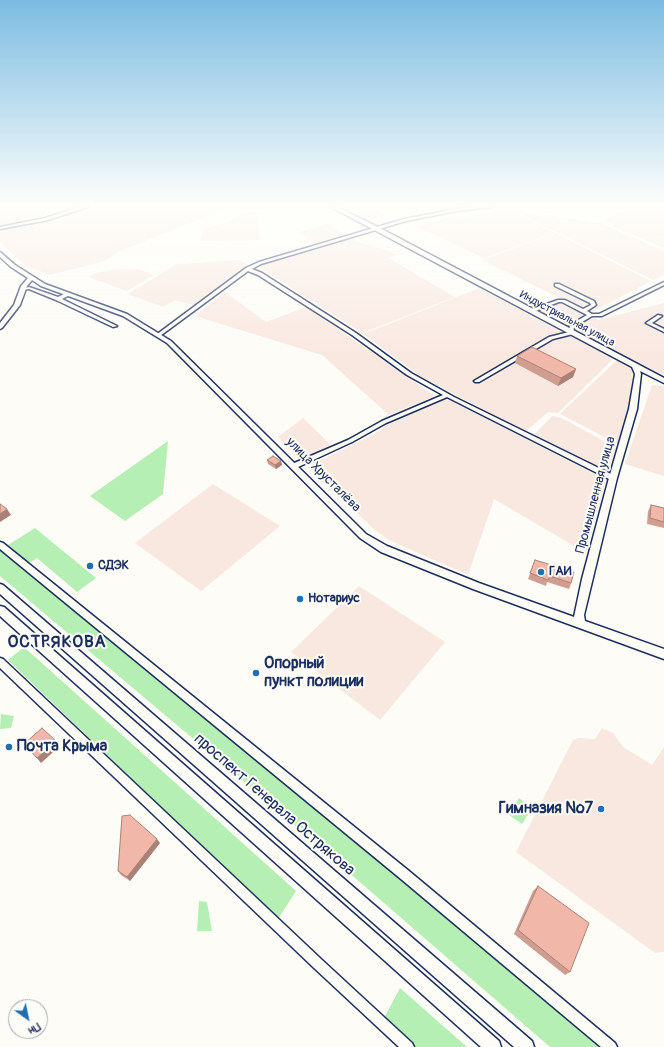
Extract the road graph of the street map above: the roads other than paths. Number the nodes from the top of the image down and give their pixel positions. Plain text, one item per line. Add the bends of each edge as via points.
1 (2, 256) edge
2 (284, 256) edge
3 (428, 256) edge
4 (248, 268) junction
5 (30, 278) junction
6 (664, 282) edge
7 (557, 285) dead end
8 (23, 289) junction
9 (66, 295) junction
10 (58, 299) junction
11 (532, 311) junction
12 (584, 311) junction
13 (591, 315) junction
14 (660, 316) dead end
15 (115, 326) dead end
16 (572, 326) junction
17 (0, 327) edge
18 (560, 327) junction
19 (664, 331) edge
20 (571, 333) junction
21 (158, 335) junction
22 (637, 370) junction
23 (664, 380) edge
24 (477, 381) dead end
25 (448, 395) junction
26 (294, 466) junction
27 (613, 478) junction
28 (0, 546) edge
29 (0, 588) edge
30 (0, 610) edge
31 (580, 624) junction
32 (664, 654) edge
33 (0, 662) edge
34 (408, 1047) edge
35 (493, 1047) edge
36 (526, 1047) edge
37 (611, 1047) edge

1 - 5 main road, улица Хрусталёва
2 - 4 street
3 - 11 main road, Индустриальная улица
4 - 21 street
4 - 25 street via 354,334 409,374
5 - 8 main road
5 - 9 main road, улица Хрусталёва
6 - 13 street via 603,315
7 - 12 street via 592,302 594,305
8 - 10 street via 29,288
8 - 17 main road via 17,305
9 - 10 street
9 - 21 main road, улица Хрусталёва via 125,316
10 - 15 street
11 - 12 street via 558,301
11 - 18 main road, Индустриальная улица
12 - 13 street
13 - 16 street
14 - 19 street via 648,323
16 - 18 street
16 - 20 street
18 - 20 main road, Индустриальная улица
20 - 22 main road, Индустриальная улица
20 - 24 street via 551,338
21 - 26 main road, улица Хрусталёва via 174,347
22 - 23 main road
22 - 27 main road, Промышленная улица via 633,409
25 - 26 street via 384,422 350,441
25 - 27 street
26 - 31 main road, улица Хрусталёва via 363,536 384,549 441,573
27 - 31 main road, Промышленная улица via 580,610
28 - 37 street via 405,875
29 - 36 main road, проспект Генерала Острякова
30 - 35 main road
31 - 32 main road, улица Хрусталёва
33 - 34 street

